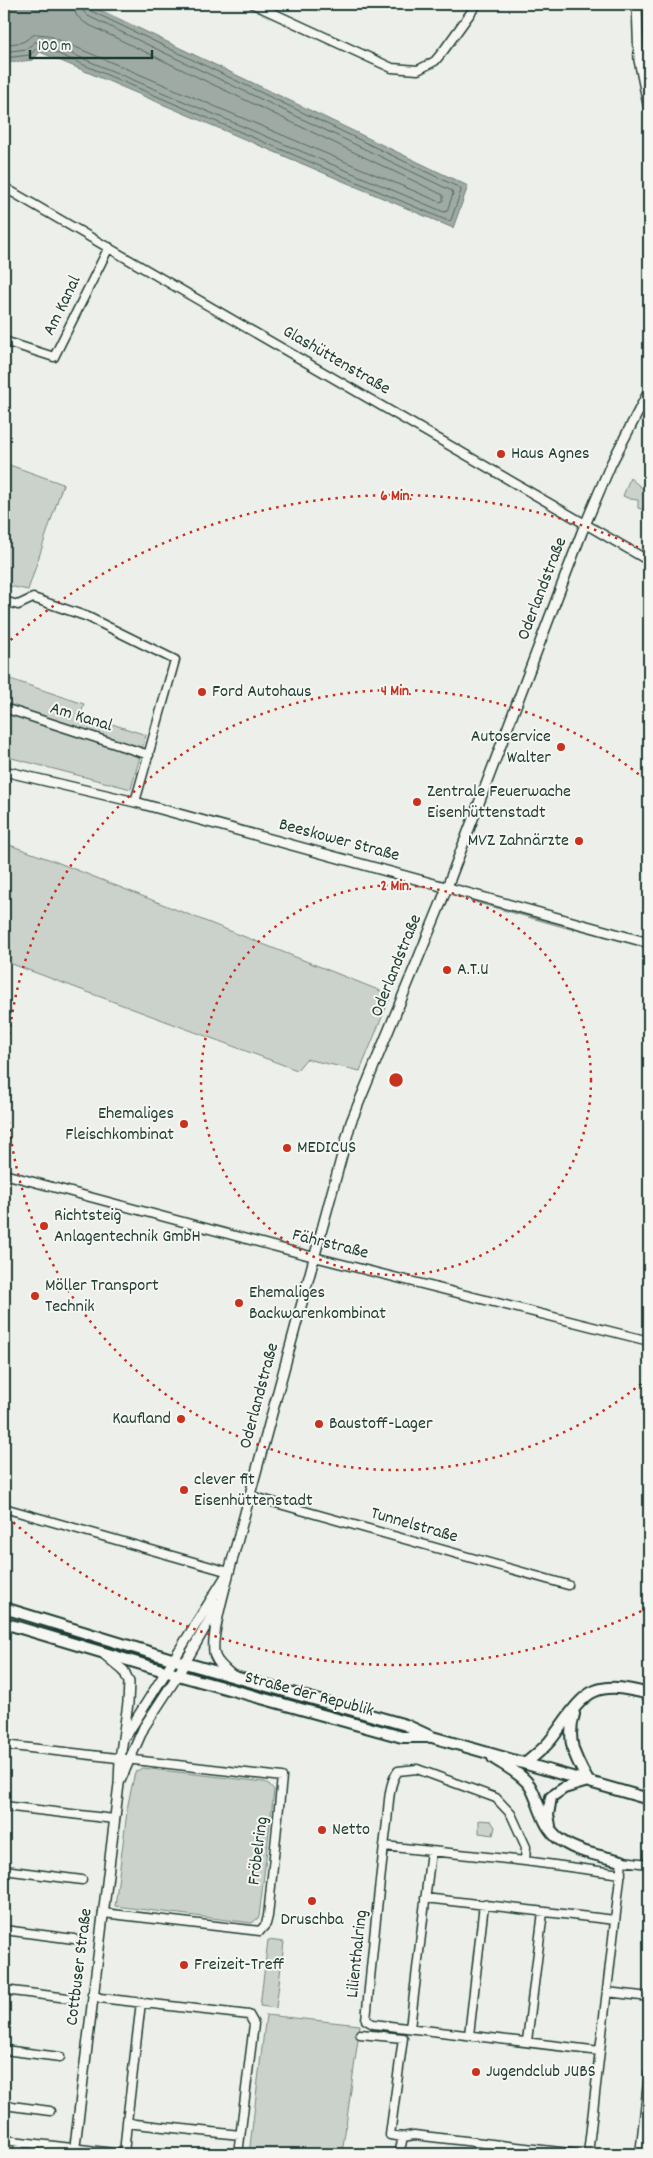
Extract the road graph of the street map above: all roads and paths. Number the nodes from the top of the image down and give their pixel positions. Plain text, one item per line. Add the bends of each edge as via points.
1 (253, 4) edge
2 (477, 4) edge
3 (637, 4) edge
4 (649, 109) edge
5 (7, 189) dead end
6 (109, 247) junction
7 (4, 341) edge
8 (649, 391) edge
9 (585, 524) junction
10 (649, 561) edge
11 (4, 601) edge
12 (4, 708) edge
13 (149, 754) junction
14 (4, 771) edge
15 (135, 802) junction
16 (446, 888) junction
17 (649, 943) edge
18 (4, 1174) edge
19 (314, 1256) junction
20 (649, 1341) edge
21 (251, 1496) junction
22 (4, 1508) edge
23 (229, 1572) junction
24 (568, 1585) dead end
25 (223, 1595) junction
26 (4, 1608) edge
27 (4, 1623) edge
28 (102, 1653) junction
29 (174, 1660) junction
30 (185, 1663) junction
31 (165, 1671) junction
32 (178, 1675) junction
33 (233, 1676) junction
34 (649, 1694) edge
35 (575, 1709) junction
36 (432, 1737) junction
37 (4, 1745) edge
38 (122, 1746) junction
39 (484, 1752) junction
40 (120, 1758) junction
41 (131, 1760) junction
42 (526, 1763) junction
43 (588, 1781) junction
44 (119, 1784) junction
45 (649, 1799) edge
46 (4, 1806) edge
47 (114, 1819) junction
48 (552, 1832) junction
49 (384, 1846) junction
50 (431, 1851) junction
51 (525, 1861) junction
52 (622, 1861) junction
53 (649, 1864) edge
54 (4, 1870) edge
55 (621, 1874) junction
56 (82, 1880) dead end
57 (425, 1898) junction
58 (484, 1904) junction
59 (543, 1912) junction
60 (103, 1914) junction
61 (615, 1920) junction
62 (4, 1930) edge
63 (74, 1939) dead end
64 (4, 1990) edge
65 (607, 1992) junction
66 (92, 1994) junction
67 (649, 1997) edge
68 (68, 1998) dead end
69 (141, 2002) junction
70 (406, 2028) junction
71 (360, 2034) dead end
72 (469, 2035) junction
73 (403, 2038) junction
74 (526, 2041) junction
75 (4, 2050) edge
76 (600, 2051) junction
77 (60, 2057) dead end
78 (649, 2073) edge
79 (4, 2105) edge
80 (50, 2110) dead end
81 (127, 2122) junction
82 (240, 2136) junction
83 (403, 2137) junction
84 (4, 2140) edge
85 (19, 2142) junction
86 (74, 2151) edge
87 (18, 2154) edge
88 (123, 2154) edge
89 (238, 2154) edge
90 (399, 2154) edge
91 (578, 2154) edge
92 (588, 2154) edge
93 (640, 2154) edge

1 - 2 street via 392,68 418,70 435,61
3 - 4 street via 639,60
5 - 6 street, Glashüttenstraße
6 - 7 street, Am Kanal via 54,357
6 - 9 street, Glashüttenstraße
8 - 9 street, Oderlandstraße via 611,464
9 - 10 street, Glashüttenstraße
9 - 16 street, Oderlandstraße
11 - 13 street via 18,606 33,598 88,617 175,660
12 - 13 street, Am Kanal
13 - 15 street
14 - 15 street, Beeskower Straße
15 - 16 street, Beeskower Straße
16 - 17 street, Beeskower Straße
16 - 19 street, Oderlandstraße via 351,1122
18 - 19 street, Fährstraße
19 - 20 street, Fährstraße
19 - 21 street, Oderlandstraße
21 - 23 street, Oderlandstraße
21 - 24 street, Tunnelstraße
22 - 23 street
23 - 25 street, Oderlandstraße
23 - 29 street, Oderlandstraße
25 - 30 street, Oderlandstraße
25 - 33 street, Oderlandstraße via 213,1648 220,1664
26 - 29 main road, Straße der Republik
27 - 28 main road, Straße der Republik
28 - 31 main road, Straße der Republik
28 - 38 street, Cottbuser Straße via 124,1671 129,1682
29 - 30 main road, Straße der Republik
29 - 31 street
30 - 32 street
30 - 33 main road, Straße der Republik
31 - 32 main road, Straße der Republik
31 - 38 street, Cottbuser Straße
32 - 36 main road, Straße der Republik via 402,1737
32 - 41 street, Cottbuser Straße via 144,1727
33 - 36 main road, Straße der Republik via 406,1725
34 - 35 main road via 632,1689 596,1690 582,1699
35 - 42 main road via 549,1742
35 - 43 main road via 569,1729 571,1743
36 - 39 main road, Straße der Republik
37 - 40 street, Fröbelring
38 - 40 street, Cottbuser Straße
39 - 42 main road, Straße der Republik
39 - 48 main road via 529,1786
40 - 41 street, Fröbelring
40 - 44 street, Cottbuser Straße
41 - 44 street, Cottbuser Straße
41 - 60 street, Fröbelring via 282,1777 268,1916 260,1931
42 - 43 main road, Straße der Republik
43 - 45 main road, Straße der Republik
43 - 48 main road via 564,1788 551,1798 548,1815
44 - 47 street, Cottbuser Straße
46 - 47 street
47 - 60 street, Cottbuser Straße
48 - 52 main road via 571,1846
49 - 50 street
49 - 51 street, Lilienthalring via 393,1778 398,1771 417,1769 496,1798 511,1814 526,1847
49 - 70 street, Lilienthalring via 366,2020 373,2024
50 - 51 street
50 - 57 street
51 - 55 street
52 - 53 street
52 - 55 street
54 - 56 street
55 - 61 street
57 - 58 street
57 - 70 street
58 - 59 street
58 - 72 street
59 - 61 street
59 - 74 street
60 - 66 street, Cottbuser Straße
61 - 65 street
62 - 63 street
64 - 68 street
65 - 67 street
65 - 76 street
66 - 69 street via 100,1998
66 - 86 street, Cottbuser Straße
69 - 81 street
69 - 82 street via 249,2015 254,2024
70 - 72 street, Lilienthalring
70 - 73 street
71 - 73 street
72 - 74 street, Lilienthalring
73 - 83 street via 390,2135
74 - 76 street, Lilienthalring
75 - 77 street
76 - 92 street
78 - 93 street
79 - 80 street
81 - 82 street
81 - 88 street
82 - 89 street
83 - 90 street
83 - 91 street via 414,2135
84 - 85 street
85 - 86 street
85 - 87 street
86 - 88 street

